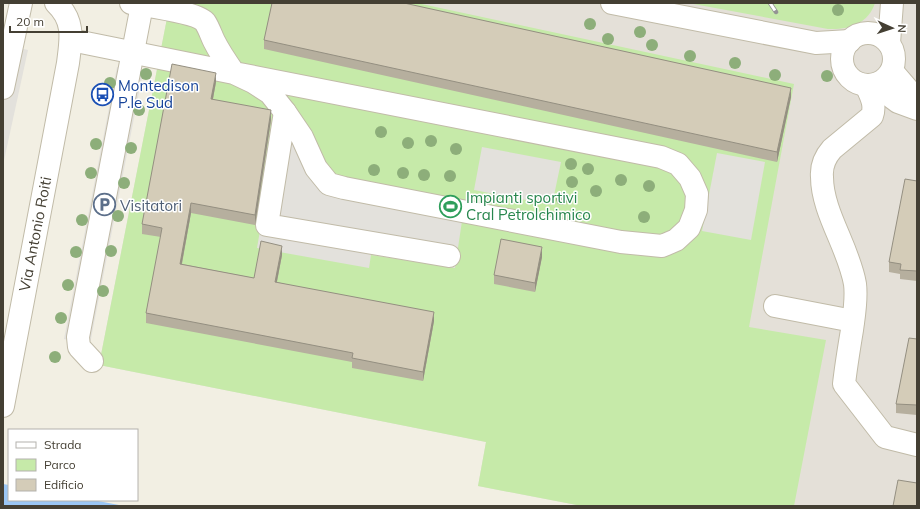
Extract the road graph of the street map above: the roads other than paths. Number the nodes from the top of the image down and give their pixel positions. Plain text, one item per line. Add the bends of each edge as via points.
1 (21, 3) edge
2 (612, 3) edge
3 (887, 3) edge
4 (892, 3) edge
5 (137, 4) edge
6 (64, 6) edge
7 (882, 38) junction
8 (71, 40) junction
9 (846, 50) junction
10 (134, 52) junction
11 (892, 71) junction
12 (234, 73) junction
13 (871, 85) junction
14 (3, 88) edge
15 (917, 100) edge
16 (917, 109) edge
17 (286, 112) junction
18 (449, 256) dead end
19 (775, 306) dead end
20 (853, 321) junction
21 (92, 361) dead end
22 (3, 406) edge
23 (917, 445) edge

1 - 14 street
2 - 9 street
3 - 7 street
4 - 7 street
5 - 10 street
5 - 12 street via 198,17 204,21
6 - 8 street, Via Antonio Roiti via 69,20
7 - 9 street via 866,33 857,36
7 - 11 street via 893,51 895,60
8 - 10 street
8 - 22 street, Via Antonio Roiti
9 - 13 street via 846,72 858,84
10 - 12 street
10 - 21 street via 78,336 79,347
11 - 13 street via 882,81
11 - 15 street
12 - 17 street via 270,93
12 - 17 street via 661,157 678,164 690,178 697,194 696,210 689,228 676,240 662,246 641,245 344,188 329,184 316,168 302,137
13 - 16 street via 898,102
13 - 20 street via 874,105 872,116 827,155 822,177 824,197 851,266 855,285
17 - 18 street via 267,224
19 - 20 street
20 - 23 street via 844,384 885,437

